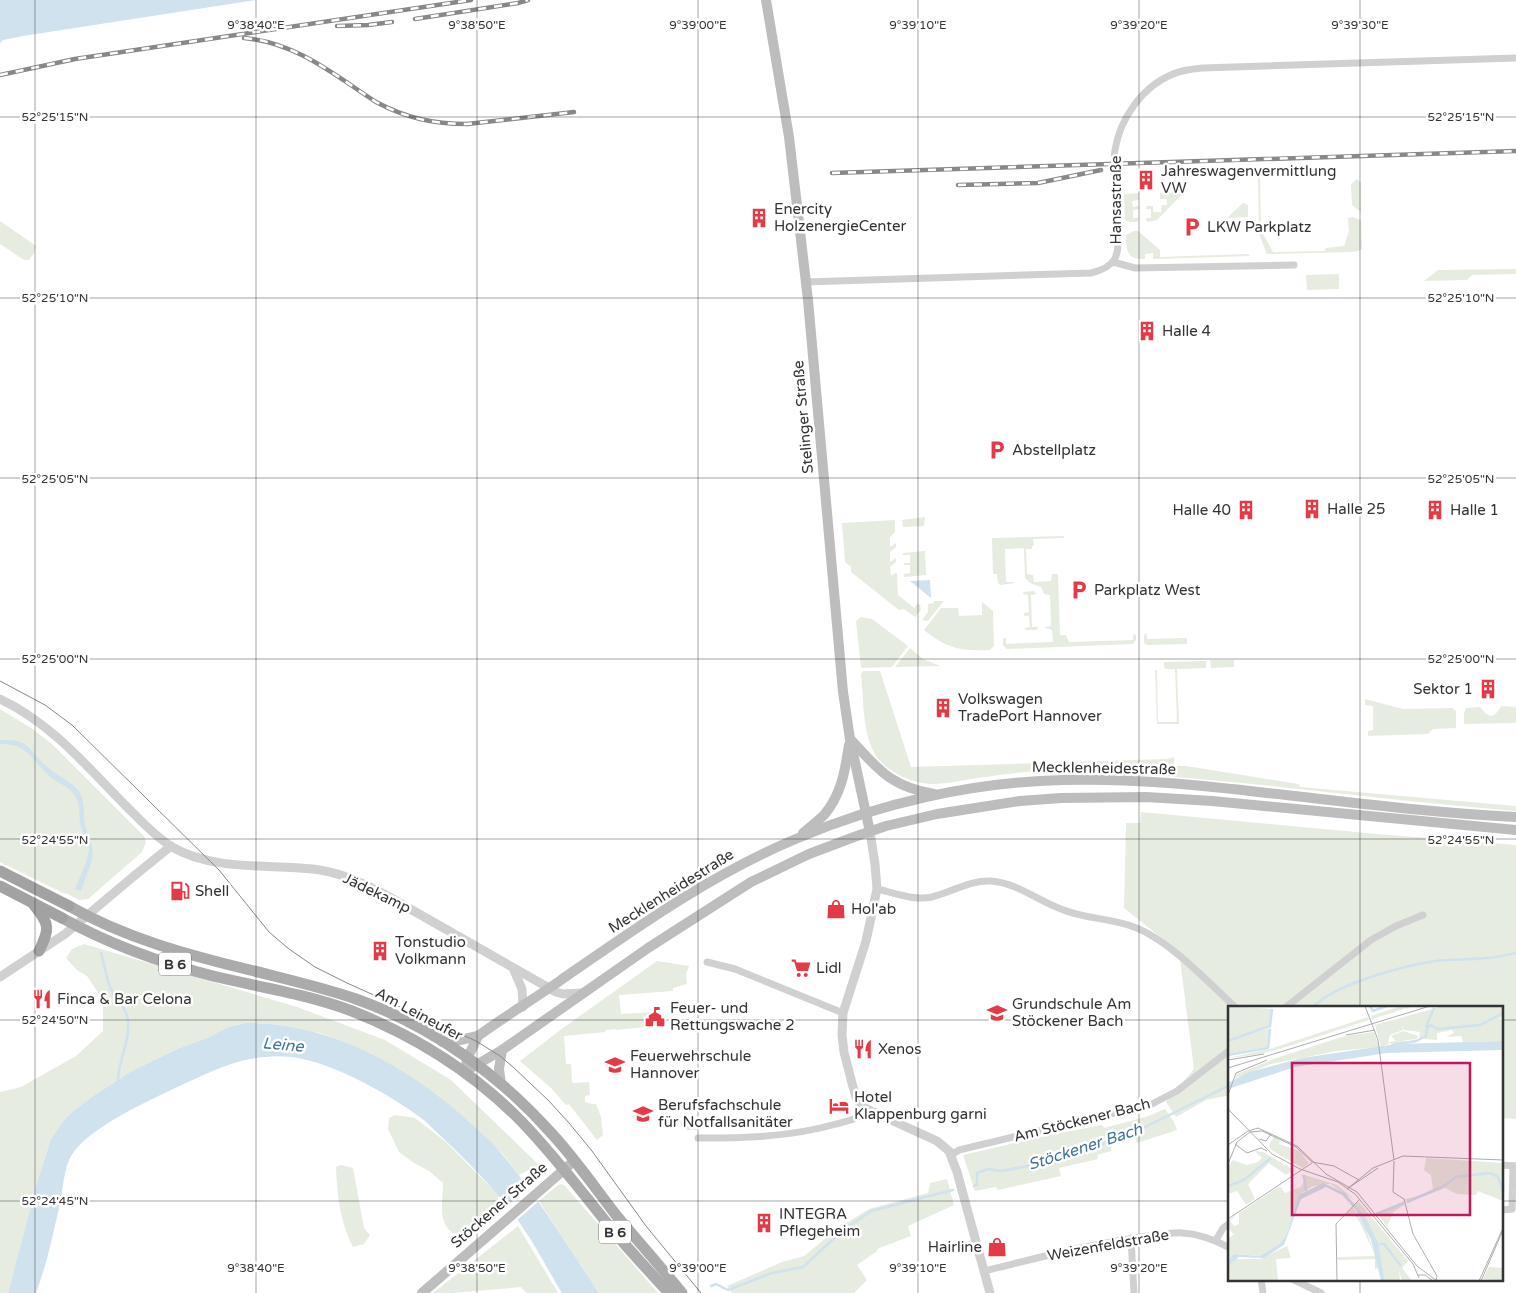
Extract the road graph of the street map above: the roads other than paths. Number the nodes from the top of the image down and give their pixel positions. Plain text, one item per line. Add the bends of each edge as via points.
1 (766, 0) edge
2 (1516, 58) edge
3 (1113, 262) junction
4 (1294, 265) dead end
5 (805, 282) junction
6 (0, 699) edge
7 (850, 739) junction
8 (941, 795) junction
9 (866, 813) junction
10 (1516, 817) edge
11 (1516, 830) edge
12 (870, 832) junction
13 (798, 838) junction
14 (171, 846) junction
15 (0, 871) edge
16 (0, 886) edge
17 (877, 889) junction
18 (32, 902) junction
19 (69, 906) joint
20 (1423, 915) dead end
21 (87, 916) junction
22 (62, 918) joint
23 (76, 926) junction
24 (39, 951) junction
25 (707, 962) dead end
26 (513, 967) junction
27 (0, 977) edge
28 (550, 988) junction
29 (582, 993) junction
30 (1234, 1006) edge
31 (1287, 1006) edge
32 (522, 1007) junction
33 (844, 1013) junction
34 (478, 1036) junction
35 (442, 1042) junction
36 (502, 1050) junction
37 (1228, 1052) edge
38 (473, 1061) junction
39 (464, 1072) junction
40 (501, 1084) junction
41 (867, 1109) junction
42 (698, 1138) dead end
43 (951, 1155) junction
44 (574, 1160) junction
45 (1514, 1166) edge
46 (563, 1169) junction
47 (1504, 1210) edge
48 (1228, 1224) edge
49 (1131, 1238) junction
50 (1216, 1240) junction
51 (1228, 1247) edge
52 (984, 1271) junction
53 (1261, 1280) edge
54 (1294, 1280) edge
55 (422, 1293) edge
56 (669, 1293) edge
57 (682, 1293) edge
58 (990, 1293) edge
59 (1134, 1293) edge
60 (1263, 1293) edge
61 (1321, 1293) edge

1 - 5 main road, Stelinger Straße via 789,137
2 - 3 street, Hansastraße via 1203,68 1171,74 1138,100 1119,136 1114,164 1117,247
3 - 4 street via 1134,268
3 - 5 street, Hansastraße via 1091,273
5 - 7 main road, Stelinger Straße
6 - 14 street, Jädekamp via 35,718 63,741
7 - 8 main road via 886,776 916,791
7 - 9 main road, Stelinger Straße
7 - 13 main road via 844,775 835,799 824,816
8 - 9 main road, Mecklenheidestraße
8 - 10 main road, Mecklenheidestraße via 1016,782 1158,782
9 - 12 main road, Stelinger Straße
9 - 13 main road, Mecklenheidestraße
11 - 12 main road, Mecklenheidestraße via 1146,797 1020,801 937,814
12 - 17 street
12 - 29 main road, Mecklenheidestraße via 809,854 751,882
13 - 28 main road, Mecklenheidestraße via 690,894
14 - 21 street
14 - 26 street, Jädekamp via 218,862 314,869 358,880
15 - 19 highway, Am Leineufer / B 6
16 - 18 highway, Am Leineufer / B 6
17 - 30 street via 919,898 932,897 976,882 1012,886 1062,910 1129,925 1153,936
17 - 33 street
18 - 22 highway, Am Leineufer / B 6
18 - 24 highway via 47,926
19 - 21 main road, Am Leineufer / B 6
20 - 31 street via 1371,940
21 - 23 street
21 - 35 main road, Am Leineufer / B 6 via 162,946 356,999 393,1014
22 - 23 main road, Am Leineufer / B 6
23 - 24 street
23 - 39 main road, Am Leineufer / B 6 via 160,960 210,975 317,999 351,1011 413,1039
24 - 27 street
25 - 33 street via 735,969
26 - 28 street, Jädekamp
26 - 32 street via 522,989
28 - 29 street, Jädekamp via 563,994
28 - 32 main road, Mecklenheidestraße
29 - 36 main road, Mecklenheidestraße
32 - 34 main road, Mecklenheidestraße
33 - 41 street via 842,1035 847,1067 856,1097
34 - 35 main road
34 - 38 main road
35 - 38 main road, Am Leineufer / B 6
36 - 38 main road, Mecklenheidestraße
36 - 40 main road via 499,1062
37 - 43 street, Am Stöckener Bach via 1176,1091 1152,1104 960,1150
38 - 39 main road, Mecklenheidestraße
38 - 40 main road, Am Leineufer / B 6
39 - 46 main road, Am Leineufer / B 6 via 521,1121
40 - 44 main road, Am Leineufer / B 6 via 533,1112
41 - 42 street via 857,1118 802,1133
41 - 43 street via 937,1141
43 - 52 street
44 - 46 main road, Stöckener Straße
44 - 57 main road, Am Leineufer / B 6
45 - 47 street via 1512,1209
46 - 55 main road, Stöckener Straße
46 - 56 main road, Am Leineufer / B 6 via 633,1255
48 - 50 street
49 - 50 street, Weizenfeldstraße via 1181,1232
49 - 52 street, Weizenfeldstraße
49 - 59 street
50 - 51 street, Weizenfeldstraße
52 - 58 street
53 - 60 street
54 - 61 street

